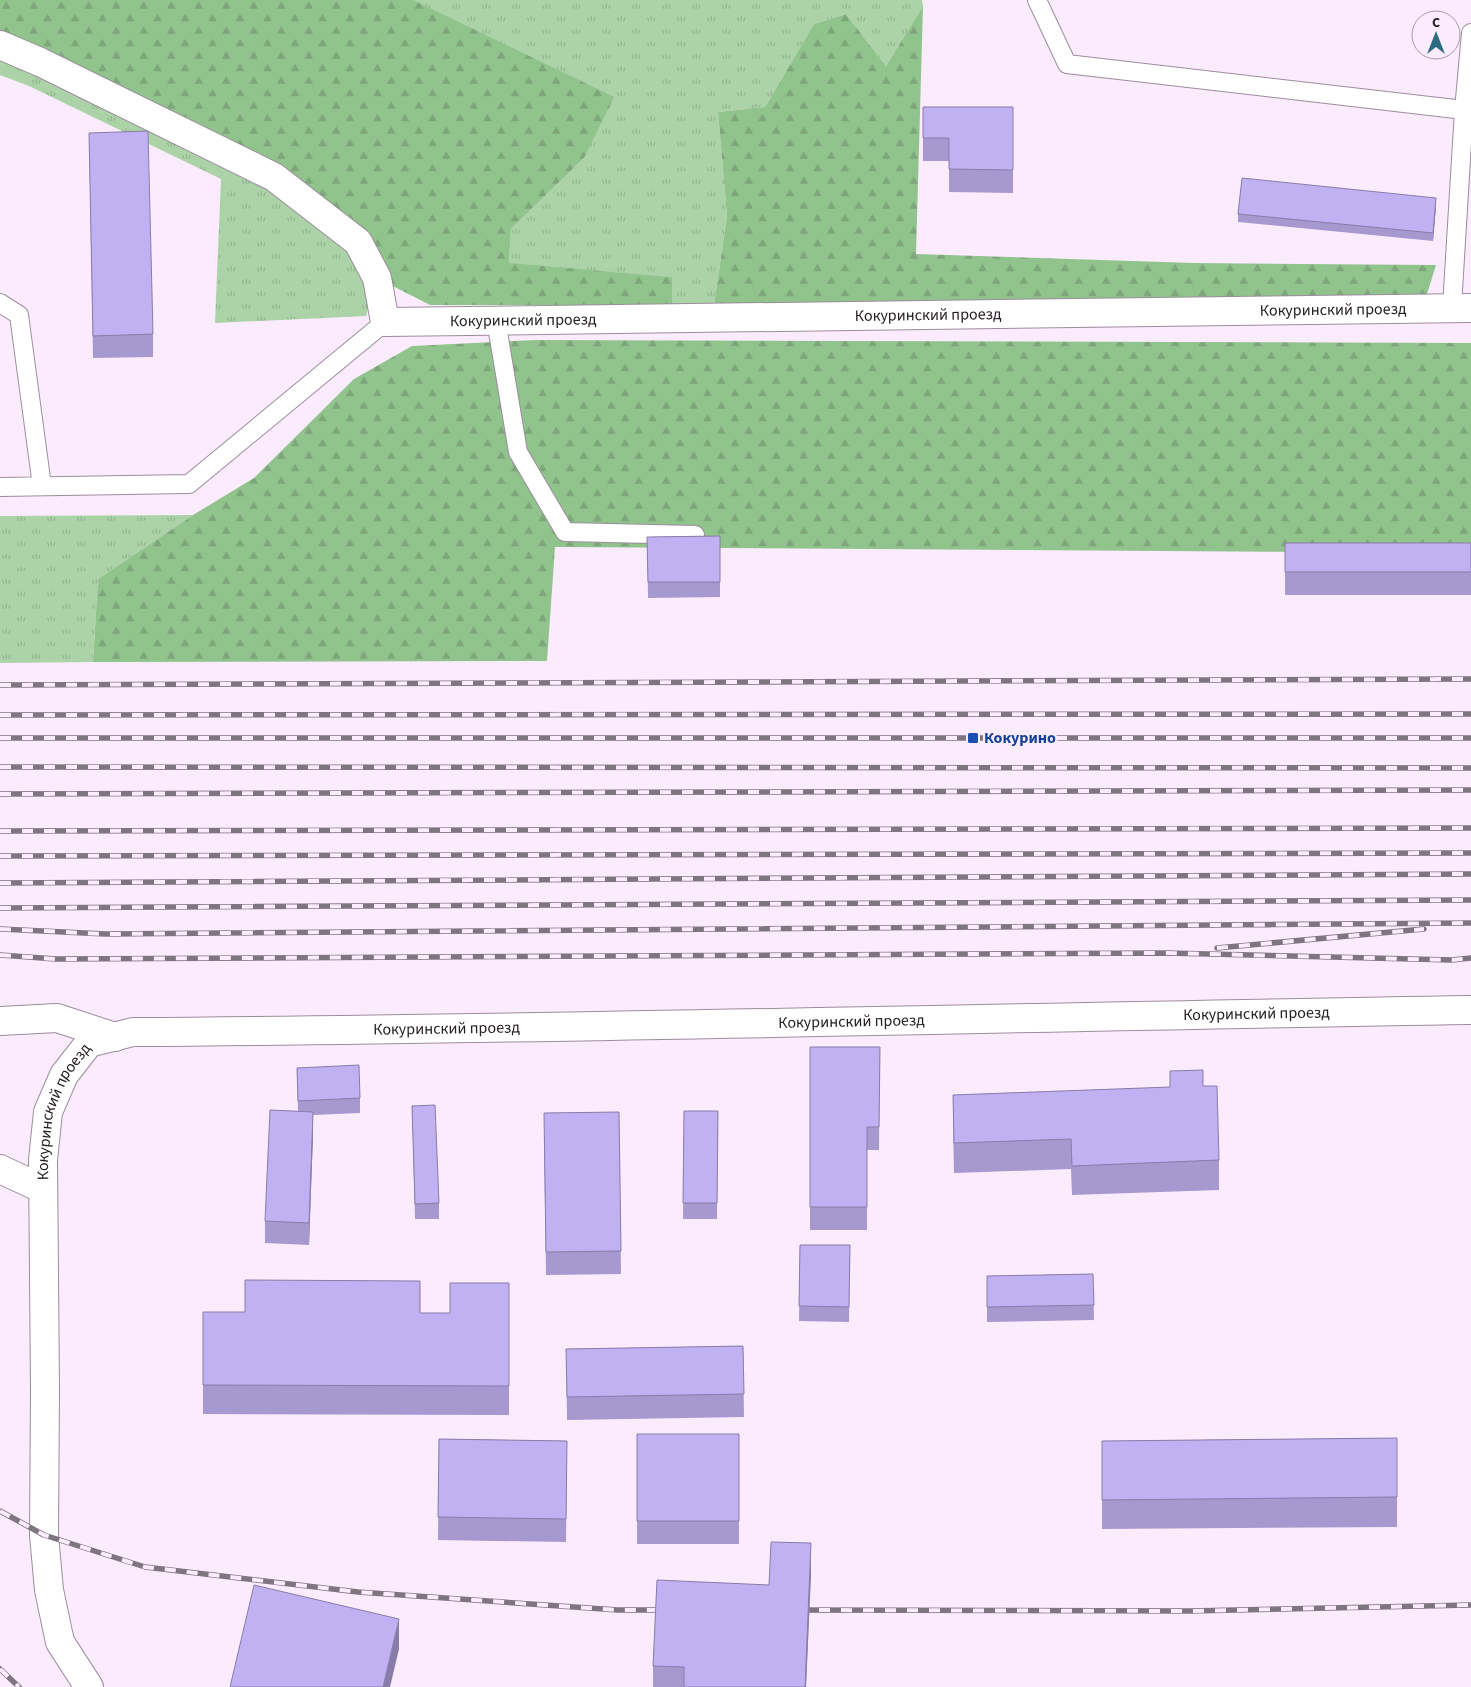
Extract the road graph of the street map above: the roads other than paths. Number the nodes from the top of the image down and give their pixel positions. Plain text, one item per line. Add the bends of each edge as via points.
1 (1037, 0) edge
2 (1471, 33) edge
3 (0, 45) edge
4 (1464, 110) junction
5 (0, 303) edge
6 (1462, 308) edge
7 (496, 320) junction
8 (385, 322) junction
9 (42, 486) junction
10 (0, 487) edge
11 (695, 535) edge
12 (1471, 1010) edge
13 (0, 1021) edge
14 (115, 1037) junction
15 (0, 1169) edge
16 (43, 1189) junction
17 (88, 1687) edge

1 - 4 lane via 1067,64
2 - 4 lane
3 - 8 street via 274,177 358,242 377,278
4 - 6 lane
5 - 9 lane via 19,315
6 - 7 street, Кокуринский проезд
7 - 8 street, Кокуринский проезд
7 - 11 lane via 518,452 565,532
8 - 9 lane via 189,484
9 - 10 lane
12 - 14 street, Кокуринский проезд via 432,1030 133,1032
13 - 14 street via 56,1018
14 - 16 street, Кокуринский проезд via 90,1043 64,1075 48,1112
15 - 16 street
16 - 17 street, Кокуринский проезд via 44,1535 48,1590 60,1642

